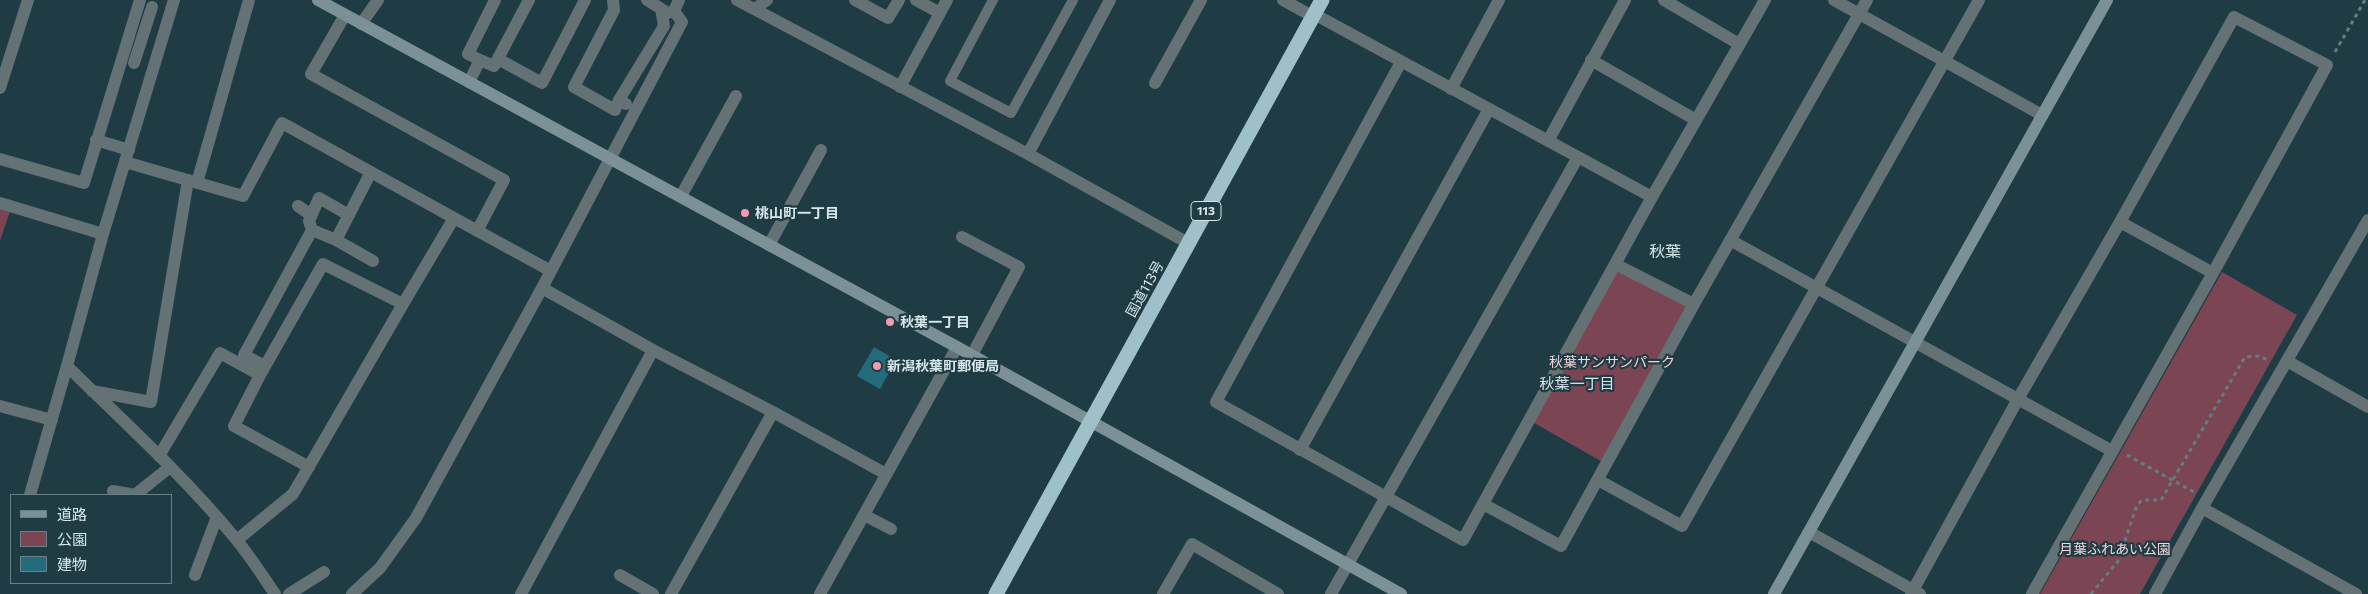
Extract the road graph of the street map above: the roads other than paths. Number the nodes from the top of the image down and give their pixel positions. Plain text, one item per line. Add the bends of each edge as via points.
1 (28, 0) edge
2 (174, 0) edge
3 (249, 0) edge
4 (318, 0) edge
5 (378, 0) edge
6 (495, 0) edge
7 (529, 0) edge
8 (586, 0) edge
9 (613, 0) edge
10 (647, 0) edge
11 (679, 0) edge
12 (737, 0) edge
13 (766, 0) edge
14 (856, 0) edge
15 (900, 0) edge
16 (916, 0) edge
17 (947, 0) edge
18 (993, 0) edge
19 (1073, 0) edge
20 (1110, 0) edge
21 (1201, 0) edge
22 (1284, 0) edge
23 (1322, 0) edge
24 (1499, 0) edge
25 (1625, 0) edge
26 (1664, 0) edge
27 (1764, 0) edge
28 (1834, 0) edge
29 (1867, 0) edge
30 (1979, 0) edge
31 (2106, 0) edge
32 (145, 2) edge
33 (661, 9) junction
34 (755, 9) junction
35 (940, 13) junction
36 (1859, 13) junction
37 (345, 15) junction
38 (1313, 15) junction
39 (169, 19) junction
40 (682, 22) junction
41 (361, 24) junction
42 (1739, 44) junction
43 (498, 58) junction
44 (480, 60) junction
45 (1591, 60) junction
46 (128, 61) junction
47 (1945, 61) junction
48 (1401, 62) junction
49 (154, 68) junction
50 (469, 82) junction
51 (1155, 83) dead end
52 (900, 87) junction
53 (0, 88) edge
54 (1451, 89) junction
55 (736, 96) dead end
56 (619, 100) junction
57 (636, 109) junction
58 (1489, 109) junction
59 (2042, 115) junction
60 (1696, 120) junction
61 (96, 140) junction
62 (1548, 141) junction
63 (821, 150) dead end
64 (1028, 154) junction
65 (127, 156) junction
66 (1578, 157) junction
67 (610, 158) junction
68 (0, 159) edge
69 (371, 172) junction
70 (193, 181) junction
71 (681, 196) junction
72 (1652, 197) junction
73 (0, 203) edge
74 (298, 206) dead end
75 (311, 215) junction
76 (349, 215) junction
77 (454, 218) junction
78 (2120, 222) junction
79 (2367, 224) edge
80 (312, 230) junction
81 (477, 231) junction
82 (104, 234) junction
83 (962, 237) dead end
84 (336, 240) junction
85 (1730, 240) junction
86 (1188, 244) junction
87 (769, 245) junction
88 (373, 261) dead end
89 (1615, 264) junction
90 (551, 271) junction
91 (2213, 273) junction
92 (542, 288) junction
93 (1817, 289) junction
94 (403, 304) junction
95 (1694, 304) junction
96 (1914, 342) junction
97 (957, 347) junction
98 (653, 350) junction
99 (972, 355) junction
100 (2285, 365) junction
101 (67, 366) junction
102 (262, 370) junction
103 (92, 390) junction
104 (2018, 399) junction
105 (0, 406) edge
106 (2368, 407) edge
107 (773, 412) junction
108 (52, 420) junction
109 (1091, 422) junction
110 (2113, 449) junction
111 (1300, 450) junction
112 (159, 456) junction
113 (170, 467) junction
114 (309, 467) junction
115 (886, 474) junction
116 (1598, 480) junction
117 (113, 491) dead end
118 (30, 494) edge
119 (130, 494) edge
120 (136, 494) edge
121 (1386, 498) junction
122 (2205, 503) junction
123 (1483, 504) junction
124 (864, 514) junction
125 (217, 517) junction
126 (891, 529) dead end
127 (1809, 532) junction
128 (237, 540) junction
129 (1348, 565) junction
130 (324, 572) dead end
131 (195, 575) dead end
132 (620, 575) dead end
133 (1915, 593) edge
134 (275, 594) edge
135 (289, 594) edge
136 (352, 594) edge
137 (521, 594) edge
138 (653, 594) edge
139 (671, 594) edge
140 (820, 594) edge
141 (996, 594) edge
142 (1163, 594) edge
143 (1277, 594) edge
144 (1331, 594) edge
145 (1402, 594) edge
146 (1774, 594) edge
147 (2032, 594) edge
148 (2155, 594) edge
149 (2356, 594) edge

1 - 53 street
2 - 39 street
3 - 70 street
4 - 37 street
5 - 41 street
6 - 44 street via 468,54
7 - 43 street
8 - 43 street via 542,83
9 - 56 street via 614,10 574,87 615,110
10 - 33 street
11 - 40 street via 674,11
12 - 34 street
13 - 34 street
14 - 15 street via 888,18
16 - 35 street
17 - 35 street
18 - 19 lane via 950,81 1011,113
20 - 64 street
21 - 51 street
22 - 38 street
23 - 38 highway, 国道113号 / 113
24 - 54 street
25 - 45 street
26 - 42 street
27 - 42 street
28 - 36 street
29 - 36 street
30 - 47 street
31 - 59 street
32 - 39 street
32 - 46 street
33 - 40 street
33 - 56 street via 664,26
34 - 52 street
35 - 52 street
36 - 47 street
36 - 85 street
37 - 41 street
37 - 81 street via 311,74 504,180
38 - 48 street
38 - 86 highway, 国道113号 / 113
39 - 49 street
40 - 57 street
41 - 50 street
42 - 60 street
43 - 44 street via 494,66
44 - 50 street
45 - 60 street
45 - 62 street
46 - 49 street
46 - 61 street
47 - 59 street
47 - 93 street
48 - 54 street
48 - 111 street via 1216,402
49 - 65 street
50 - 67 street
52 - 64 street
54 - 58 street
55 - 71 street
56 - 57 street
57 - 67 street
58 - 62 street
58 - 111 street
59 - 96 street
60 - 72 street
61 - 65 street
61 - 68 street via 84,183
62 - 66 street
63 - 87 street
64 - 86 street
65 - 70 street
65 - 82 street
66 - 72 street
66 - 121 street
67 - 71 street
67 - 90 street
69 - 70 street via 282,123 243,196
69 - 76 street
69 - 77 street
70 - 103 street via 151,402
71 - 87 street
72 - 89 street
73 - 82 street
74 - 75 street
75 - 76 street via 319,198
75 - 80 street
76 - 84 street
77 - 81 street
77 - 94 street
78 - 91 street
78 - 91 street via 2234,17 2327,65
78 - 104 street
79 - 100 street
80 - 84 street
80 - 102 street via 244,354
81 - 90 street
82 - 101 street
83 - 99 street via 1019,267
84 - 88 street
85 - 93 street
85 - 95 street
86 - 109 highway, 国道113号 / 113
87 - 97 street
89 - 95 street
89 - 123 street
90 - 92 street
91 - 110 street
92 - 98 street
92 - 136 street via 416,518 380,568
93 - 96 street
93 - 116 street via 1682,526
94 - 102 street via 323,264
94 - 114 street
95 - 116 street
96 - 104 street
96 - 127 street
97 - 99 street
97 - 115 street
98 - 107 street
98 - 137 street
99 - 109 street
100 - 106 street
100 - 122 street
101 - 103 street
101 - 108 street
102 - 112 street via 220,353
102 - 114 street via 234,426
103 - 112 street
104 - 110 street
104 - 133 street
105 - 108 street
107 - 115 street
107 - 139 street
108 - 118 street
109 - 129 street
109 - 141 highway, 国道113号 / 113
110 - 147 street
111 - 121 street
112 - 113 street
113 - 120 street
113 - 125 street
114 - 128 street via 293,494
115 - 124 street
116 - 123 street via 1561,546
117 - 119 street
121 - 123 street via 1463,540
121 - 129 street
122 - 148 street
122 - 149 street
124 - 126 street
124 - 140 street
125 - 128 street
125 - 131 street
127 - 133 street
127 - 146 street
128 - 134 street
129 - 144 street
129 - 145 street
130 - 135 street
132 - 138 street
142 - 143 street via 1192,544

